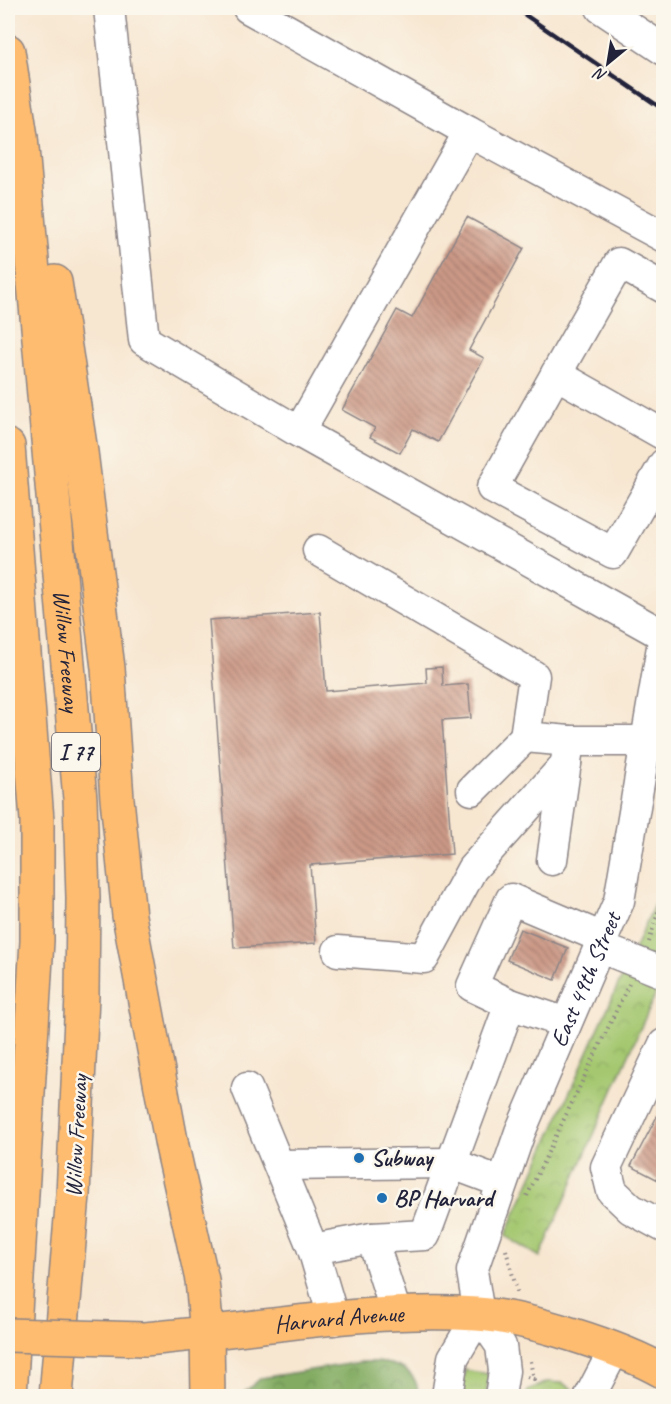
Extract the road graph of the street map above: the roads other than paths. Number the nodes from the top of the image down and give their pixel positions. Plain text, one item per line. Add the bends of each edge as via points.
1 (109, 8) edge
2 (248, 8) edge
3 (601, 8) edge
4 (663, 50) edge
5 (8, 51) edge
6 (469, 132) junction
7 (21, 137) junction
8 (663, 237) edge
9 (663, 288) edge
10 (556, 374) junction
11 (299, 432) junction
12 (663, 435) edge
13 (8, 446) edge
14 (663, 464) edge
15 (318, 550) dead end
16 (19, 576) junction
17 (663, 635) edge
18 (8, 670) edge
19 (525, 737) junction
20 (645, 741) junction
21 (568, 753) junction
22 (472, 790) dead end
23 (552, 860) dead end
24 (601, 943) junction
25 (338, 951) dead end
26 (663, 973) edge
27 (510, 1004) junction
28 (566, 1023) junction
29 (663, 1044) edge
30 (247, 1089) dead end
31 (450, 1163) junction
32 (279, 1165) junction
33 (501, 1182) junction
34 (663, 1227) edge
35 (372, 1238) junction
36 (313, 1249) junction
37 (396, 1313) junction
38 (479, 1314) junction
39 (334, 1320) junction
40 (207, 1334) junction
41 (8, 1335) edge
42 (614, 1350) junction
43 (663, 1372) edge
44 (10, 1396) edge
45 (56, 1396) edge
46 (208, 1396) edge
47 (447, 1396) edge
48 (500, 1396) edge
49 (590, 1396) edge

1 - 11 street via 144,340
2 - 6 street
3 - 4 street
5 - 7 main road, Willow Freeway / I 77
6 - 8 street
6 - 11 street
7 - 40 main road via 50,248 82,463 108,668 129,916 202,1280
7 - 45 main road, Willow Freeway / I 77 via 82,854 82,996 74,1195
9 - 10 street via 619,263
10 - 12 street
10 - 14 street via 492,488 613,553
11 - 17 street
13 - 16 main road, Willow Freeway / I 77
15 - 19 street via 534,676
16 - 18 main road
16 - 44 main road, Willow Freeway / I 77 via 37,820 37,941
17 - 20 street, East 49th Street
19 - 21 street
19 - 22 street
20 - 21 street
20 - 24 street, East 49th Street via 619,902
21 - 23 street
21 - 25 street via 472,869 424,958
24 - 26 street
24 - 27 street via 511,899 472,986
24 - 28 street, East 49th Street
27 - 28 street
27 - 31 street
28 - 33 street, East 49th Street
29 - 34 street via 606,1167 612,1191 631,1209
30 - 32 street
31 - 32 street
31 - 33 street
31 - 35 street via 425,1235
32 - 36 street
33 - 38 street, East 49th Street via 472,1271
35 - 36 street
35 - 37 street
36 - 39 street
37 - 38 main road, Harvard Avenue
37 - 39 main road, Harvard Avenue
38 - 42 main road, Harvard Avenue via 568,1334
38 - 47 street via 453,1358
38 - 48 street via 501,1346 504,1371
39 - 40 main road, Harvard Avenue
40 - 41 main road, Harvard Avenue, bridge via 144,1339
40 - 46 main road
42 - 43 main road, Harvard Avenue
42 - 49 street

